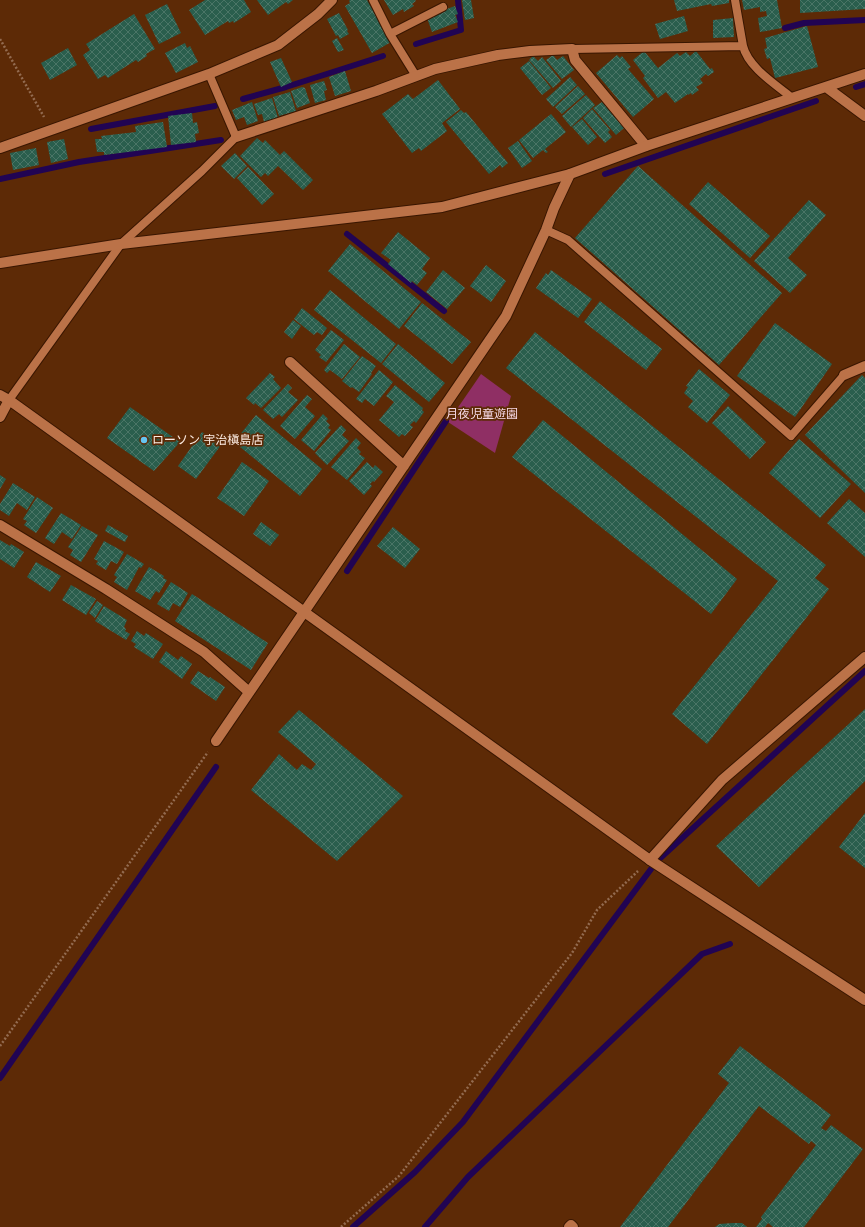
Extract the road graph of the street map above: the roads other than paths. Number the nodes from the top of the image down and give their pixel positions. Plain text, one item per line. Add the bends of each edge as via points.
1 (332, 0) edge
2 (373, 0) edge
3 (735, 0) edge
4 (443, 7) dead end
5 (390, 34) junction
6 (743, 46) junction
7 (572, 49) junction
8 (209, 74) junction
9 (865, 74) edge
10 (416, 76) junction
11 (826, 87) junction
12 (791, 97) junction
13 (865, 116) edge
14 (236, 137) junction
15 (646, 146) junction
16 (0, 148) edge
17 (570, 174) junction
18 (546, 230) junction
19 (121, 244) junction
20 (0, 263) edge
21 (290, 362) dead end
22 (865, 366) edge
23 (844, 375) joint
24 (0, 395) edge
25 (9, 400) junction
26 (0, 417) edge
27 (404, 466) junction
28 (0, 524) edge
29 (304, 612) junction
30 (865, 657) edge
31 (249, 692) junction
32 (216, 741) road end
33 (650, 860) junction
34 (865, 1000) edge
35 (569, 1227) edge
36 (573, 1227) edge

1 - 8 street via 278,45
2 - 5 lane
3 - 6 lane
4 - 5 lane
5 - 10 lane
6 - 7 lane
6 - 12 lane via 751,63
7 - 10 street via 530,50 498,55 435,69
7 - 15 street via 575,60
8 - 14 lane
8 - 16 street
9 - 11 street
10 - 14 street
11 - 12 street
11 - 13 street
12 - 15 street
14 - 19 lane via 202,172
15 - 17 street
17 - 18 street
17 - 19 street via 442,207
18 - 23 lane via 568,240 791,436
18 - 27 street via 506,316
19 - 20 street
19 - 25 lane
21 - 27 street
22 - 23 street
24 - 25 street
25 - 26 street
25 - 29 street
27 - 29 street
28 - 31 street via 204,652
29 - 31 street
29 - 33 street
30 - 33 street via 722,780
31 - 32 street
33 - 34 street
35 - 36 street

